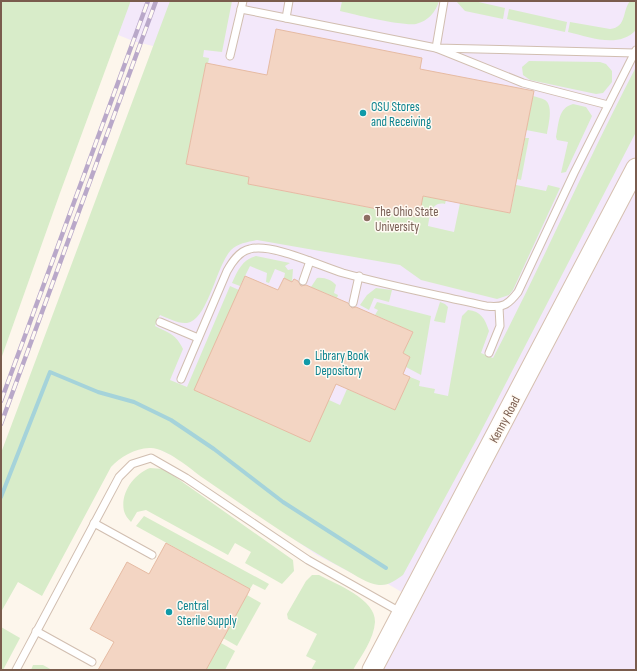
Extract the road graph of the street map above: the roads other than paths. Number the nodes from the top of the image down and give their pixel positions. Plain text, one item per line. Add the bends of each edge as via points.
1 (243, 1) edge
2 (289, 1) edge
3 (444, 1) edge
4 (241, 9) junction
5 (286, 18) junction
6 (436, 48) junction
7 (635, 52) edge
8 (230, 56) dead end
9 (608, 105) junction
10 (636, 168) edge
11 (310, 261) junction
12 (359, 276) junction
13 (303, 281) dead end
14 (353, 303) dead end
15 (499, 307) junction
16 (160, 322) dead end
17 (198, 338) junction
18 (489, 353) dead end
19 (180, 379) dead end
20 (94, 523) junction
21 (152, 555) dead end
22 (402, 613) junction
23 (36, 631) junction
24 (92, 662) dead end
25 (16, 670) edge
26 (372, 670) edge

1 - 4 lane
2 - 5 lane
3 - 6 lane
4 - 5 lane
4 - 8 lane
5 - 6 lane
6 - 7 lane
6 - 9 lane via 523,83
7 - 9 lane
9 - 15 lane via 518,292 511,301
10 - 22 main road, Kenny Road
11 - 12 lane
11 - 13 lane
11 - 17 lane via 261,248 243,251 227,271
12 - 14 lane
12 - 15 lane
15 - 18 lane via 500,326
16 - 17 lane
17 - 19 lane
20 - 21 lane
20 - 22 lane via 119,477 132,464 151,458 186,478 308,560
20 - 23 lane
22 - 26 main road, Kenny Road
23 - 24 lane
23 - 25 lane

